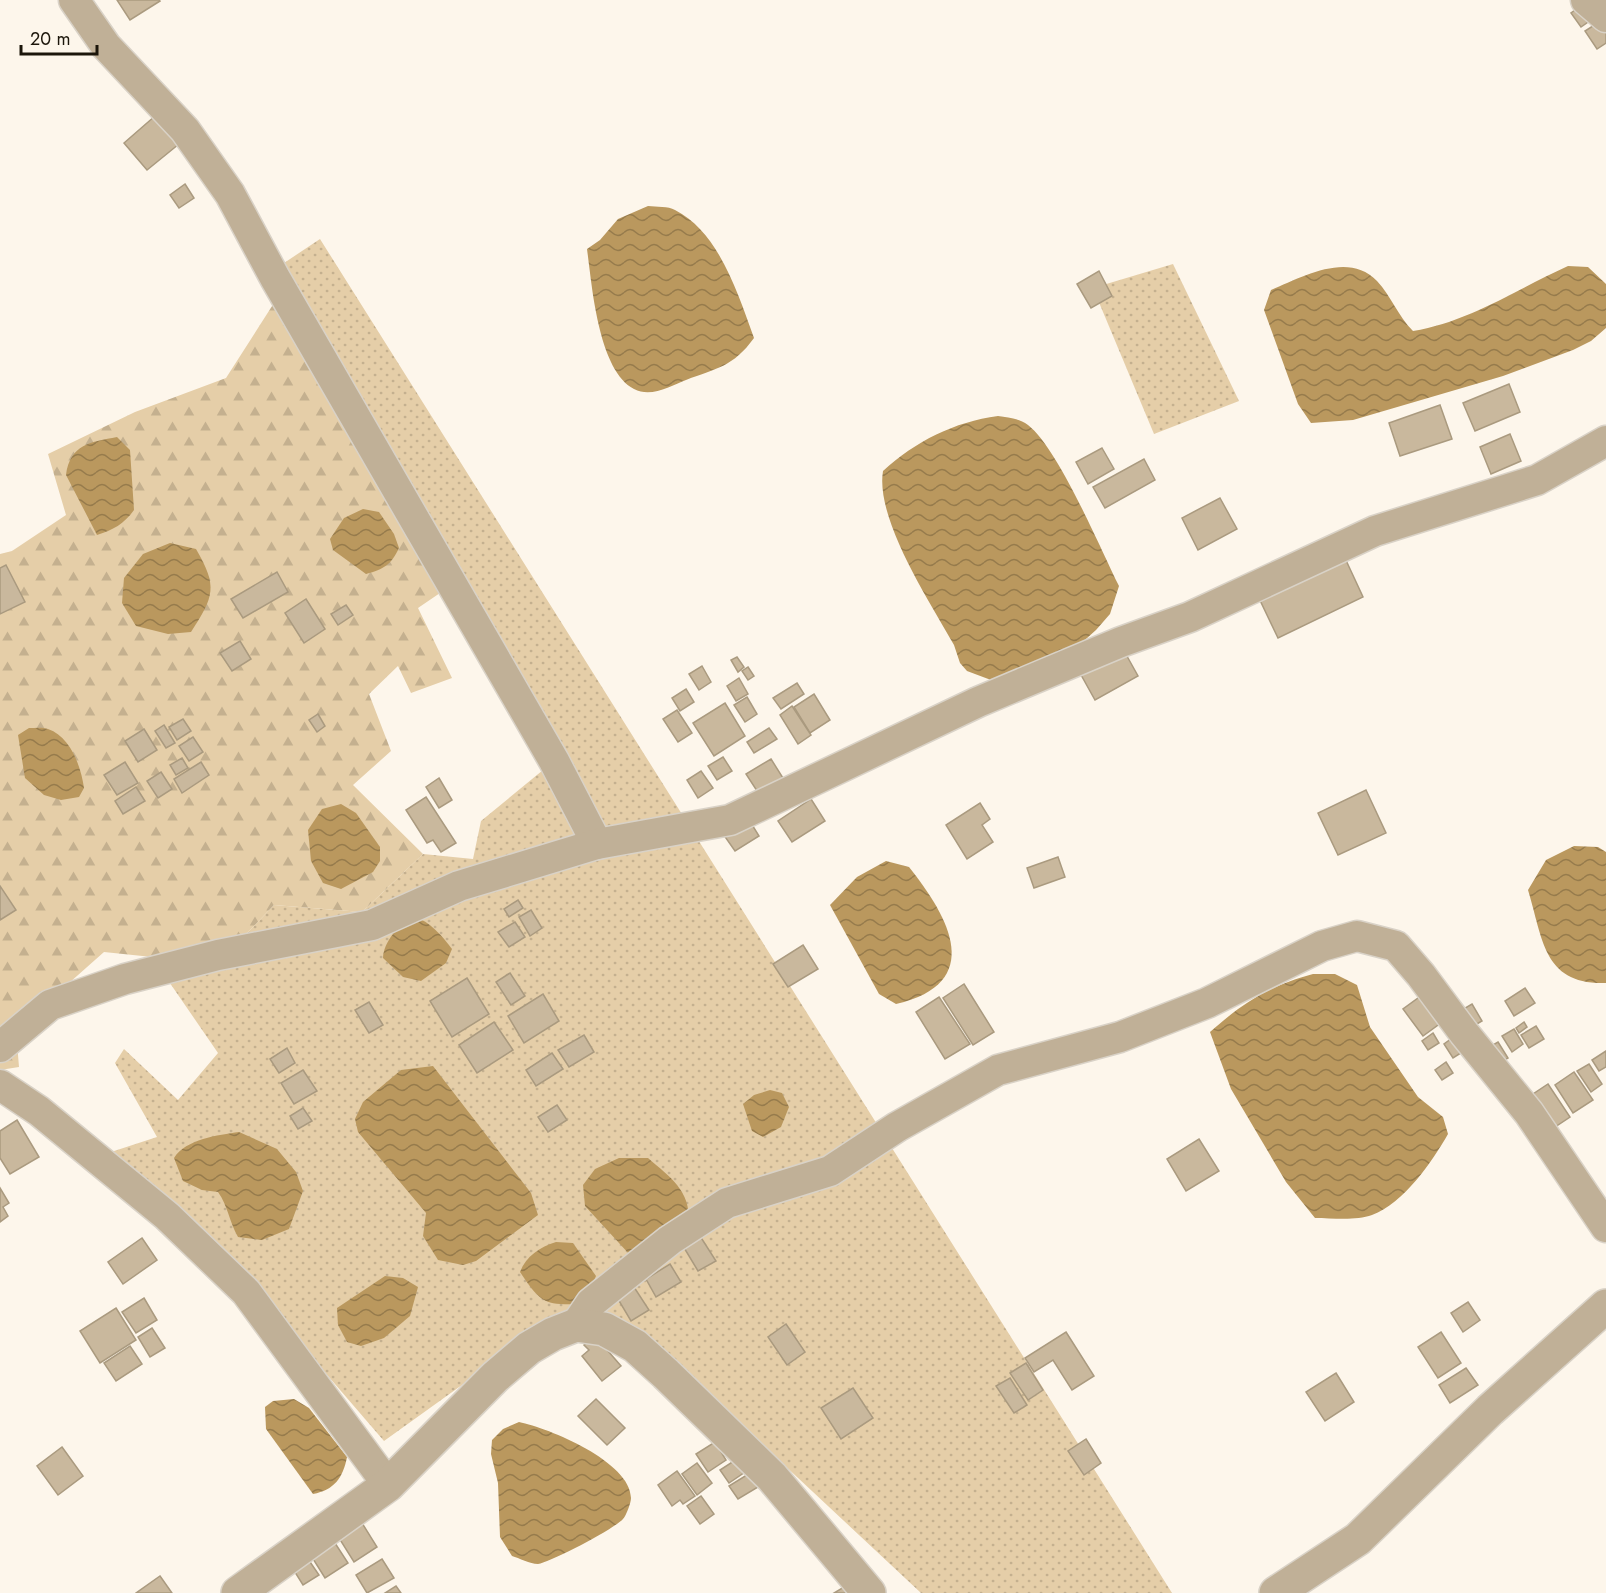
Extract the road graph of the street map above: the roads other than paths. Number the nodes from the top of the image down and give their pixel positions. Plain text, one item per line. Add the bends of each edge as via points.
1 (74, 0) edge
2 (1586, 0) edge
3 (1606, 17) edge
4 (1606, 441) edge
5 (597, 844) junction
6 (0, 1047) edge
7 (0, 1085) edge
8 (1606, 1227) edge
9 (1606, 1306) edge
10 (576, 1325) junction
11 (388, 1485) junction
12 (238, 1593) edge
13 (869, 1593) edge
14 (1276, 1593) edge

1 - 5 street via 106,46 185,130 230,194 548,751
2 - 3 street
4 - 5 street via 1537,480 1375,531 1190,617 978,702 730,820
5 - 6 street via 459,886 372,925 218,955 125,979 50,1005
7 - 11 street via 39,1111 167,1216 246,1292
8 - 10 street via 1529,1113 1421,975 1396,946 1357,936 1322,946 1207,1003 1120,1037 998,1070 897,1127 830,1171 727,1203 670,1240 591,1303
9 - 14 street via 1490,1410 1358,1539
10 - 11 street via 529,1348
10 - 13 street via 604,1329 635,1346 772,1477
11 - 12 street

